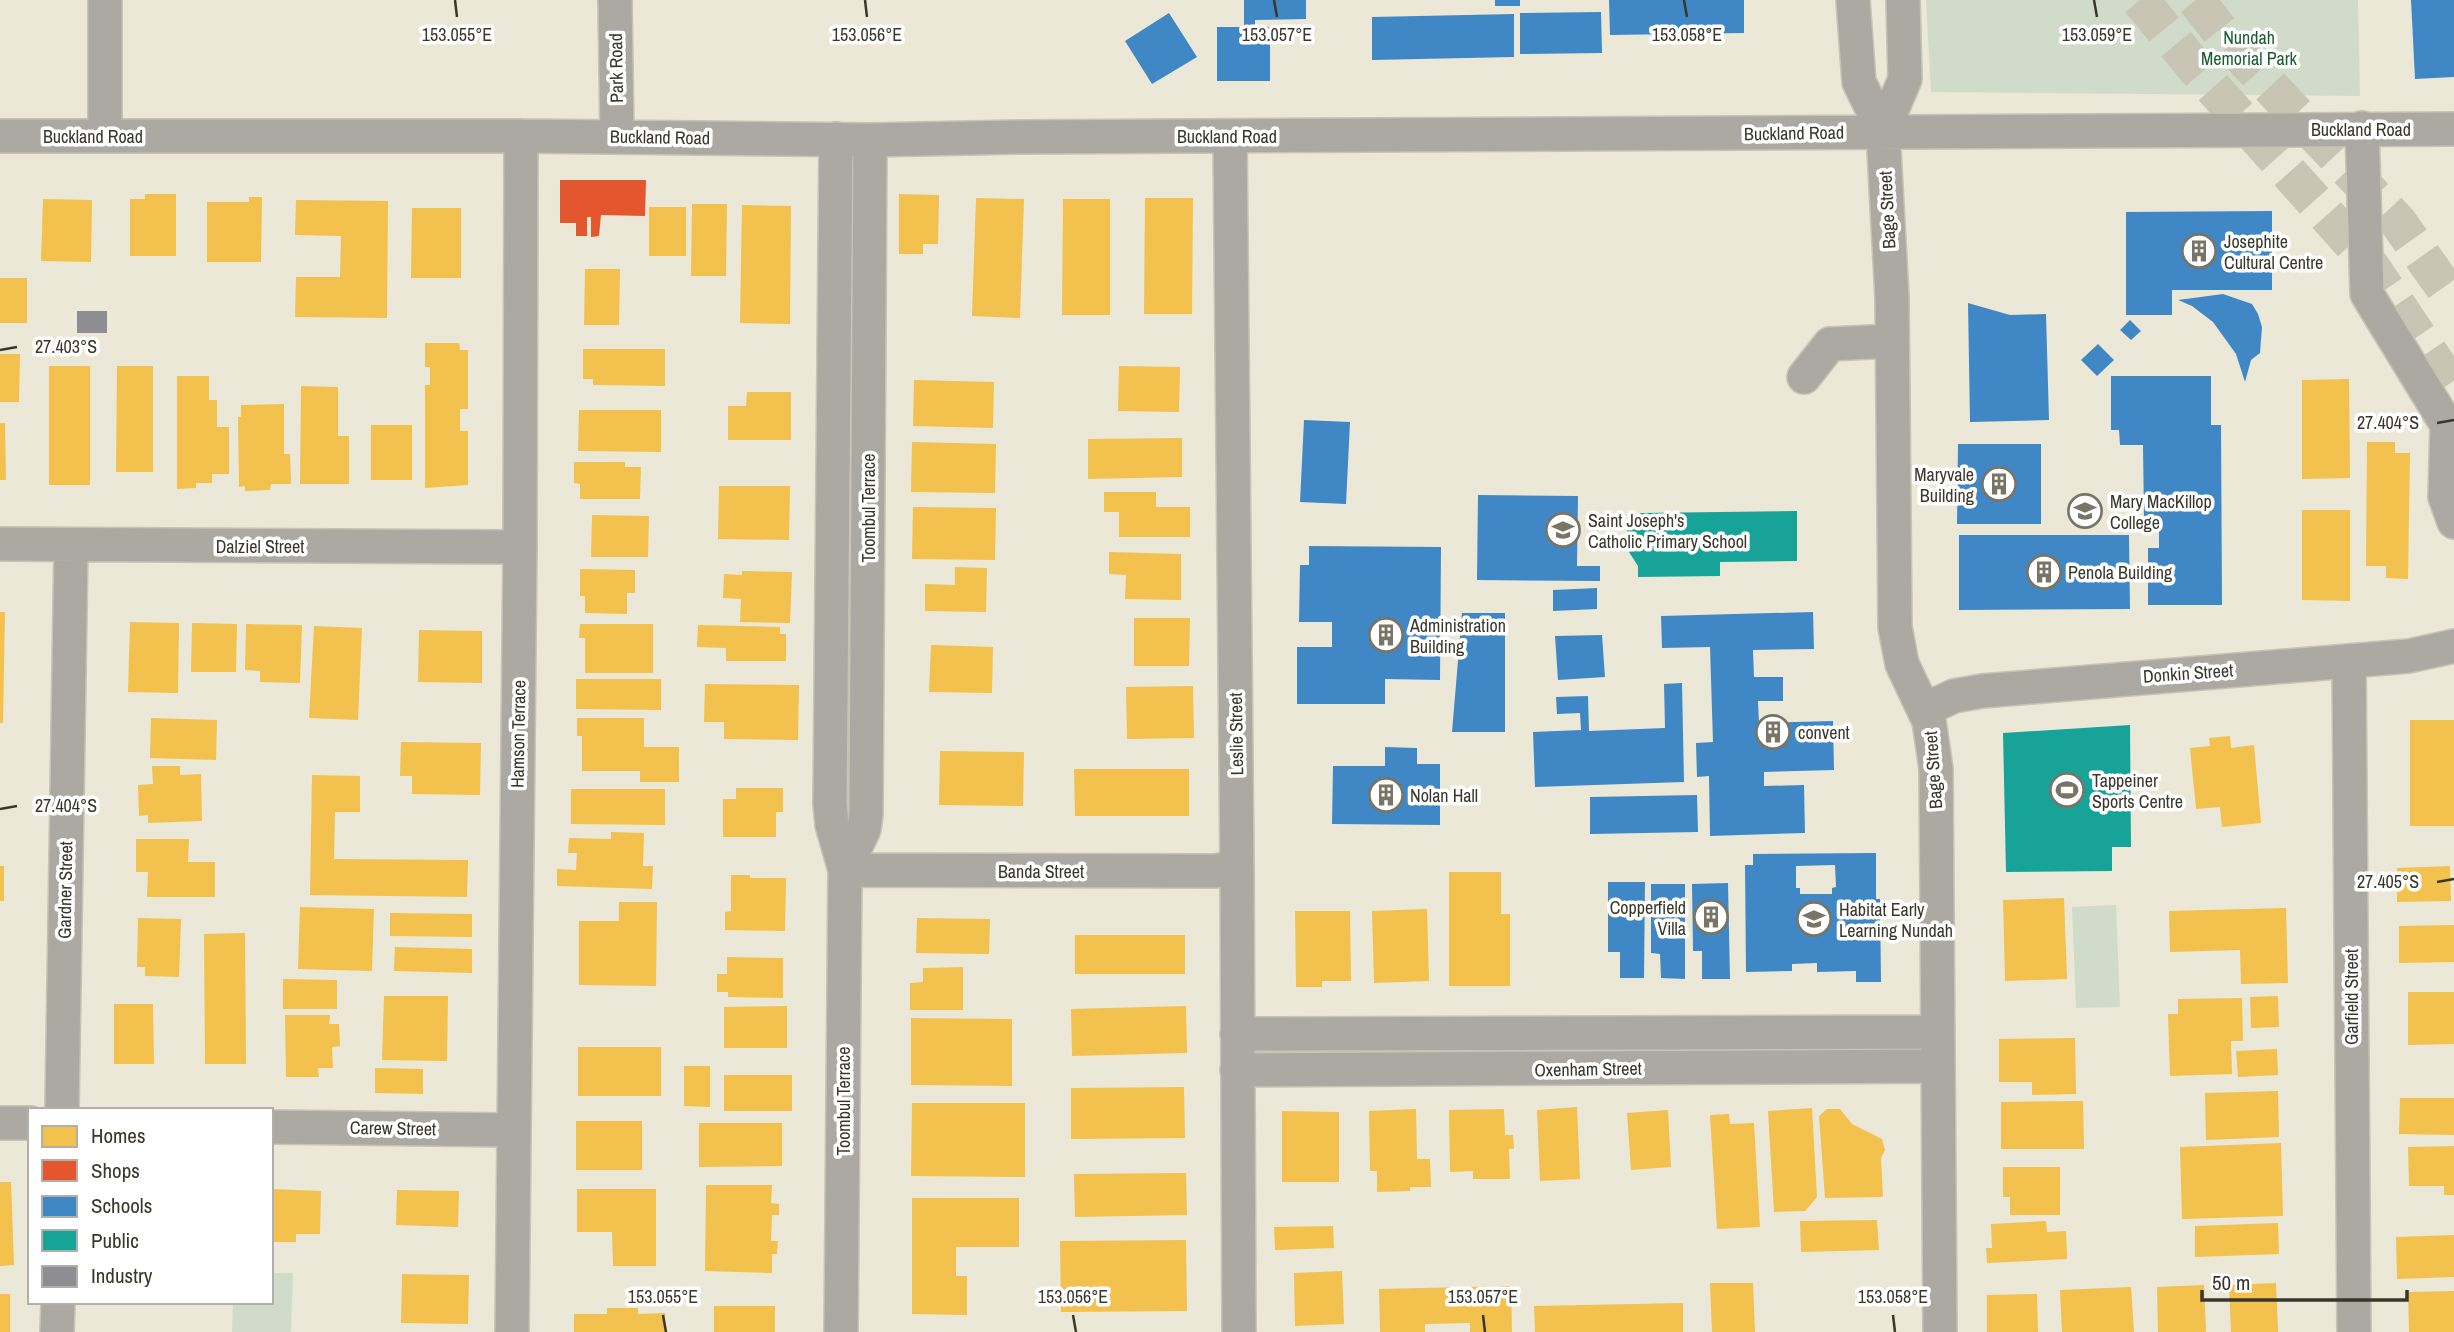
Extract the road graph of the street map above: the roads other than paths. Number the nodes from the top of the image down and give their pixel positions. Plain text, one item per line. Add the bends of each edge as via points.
1 (105, 0) edge
2 (615, 0) edge
3 (1853, 0) edge
4 (1903, 0) edge
5 (2362, 128) junction
6 (2454, 129) edge
7 (1883, 131) junction
8 (0, 135) edge
9 (105, 135) junction
10 (521, 136) junction
11 (1230, 136) junction
12 (617, 137) junction
13 (836, 139) junction
14 (870, 140) junction
15 (1892, 341) junction
16 (1804, 377) dead end
17 (2450, 422) edge
18 (2454, 522) edge
19 (0, 544) edge
20 (71, 545) junction
21 (520, 547) junction
22 (2454, 646) edge
23 (2349, 661) junction
24 (1924, 710) junction
25 (1237, 866) junction
26 (845, 870) junction
27 (1938, 1032) junction
28 (1237, 1034) junction
29 (1938, 1066) junction
30 (1237, 1070) junction
31 (62, 1108) edge
32 (0, 1123) edge
33 (28, 1123) edge
34 (273, 1127) edge
35 (514, 1130) junction
36 (58, 1304) edge
37 (57, 1332) edge
38 (512, 1332) edge
39 (841, 1332) edge
40 (1239, 1332) edge
41 (1940, 1332) edge
42 (2354, 1332) edge

1 - 9 street
2 - 12 street, Park Road
3 - 7 street, Bage Street via 1859,82
4 - 7 street, Bage Street via 1905,79
5 - 6 street, Buckland Road
5 - 7 street, Buckland Road
5 - 17 street via 2367,294
7 - 11 street, Buckland Road
7 - 15 street, Bage Street
8 - 9 street, Buckland Road
9 - 10 street, Buckland Road
10 - 12 street, Buckland Road
10 - 21 street, Hamson Terrace
11 - 14 street, Buckland Road
11 - 25 street, Leslie Street
12 - 13 street, Buckland Road
13 - 14 street, Buckland Road
13 - 26 street, Toombul Terrace via 830,804
14 - 26 street, Toombul Terrace via 866,814
15 - 16 street via 1830,344
15 - 24 street, Bage Street via 1895,627 1902,664
17 - 18 street via 2445,496
19 - 20 street, Dalziel Street
20 - 21 street, Dalziel Street
20 - 31 street, Gardner Street
21 - 35 street, Hamson Terrace
22 - 23 street, Donkin Street via 2409,656
23 - 24 street, Donkin Street via 1982,691 1954,696
23 - 42 street, Garfield Street
24 - 27 street, Bage Street via 1933,736 1936,769
25 - 26 street, Banda Street via 1204,871
25 - 28 street, Leslie Street
26 - 39 street, Toombul Terrace
27 - 28 street, Oxenham Street
27 - 29 street, Bage Street
28 - 30 street, Leslie Street
29 - 30 street, Oxenham Street
29 - 41 street, Bage Street
30 - 40 street, Leslie Street
32 - 33 street
34 - 35 street, Carew Street
35 - 38 street, Hamson Terrace
36 - 37 street

